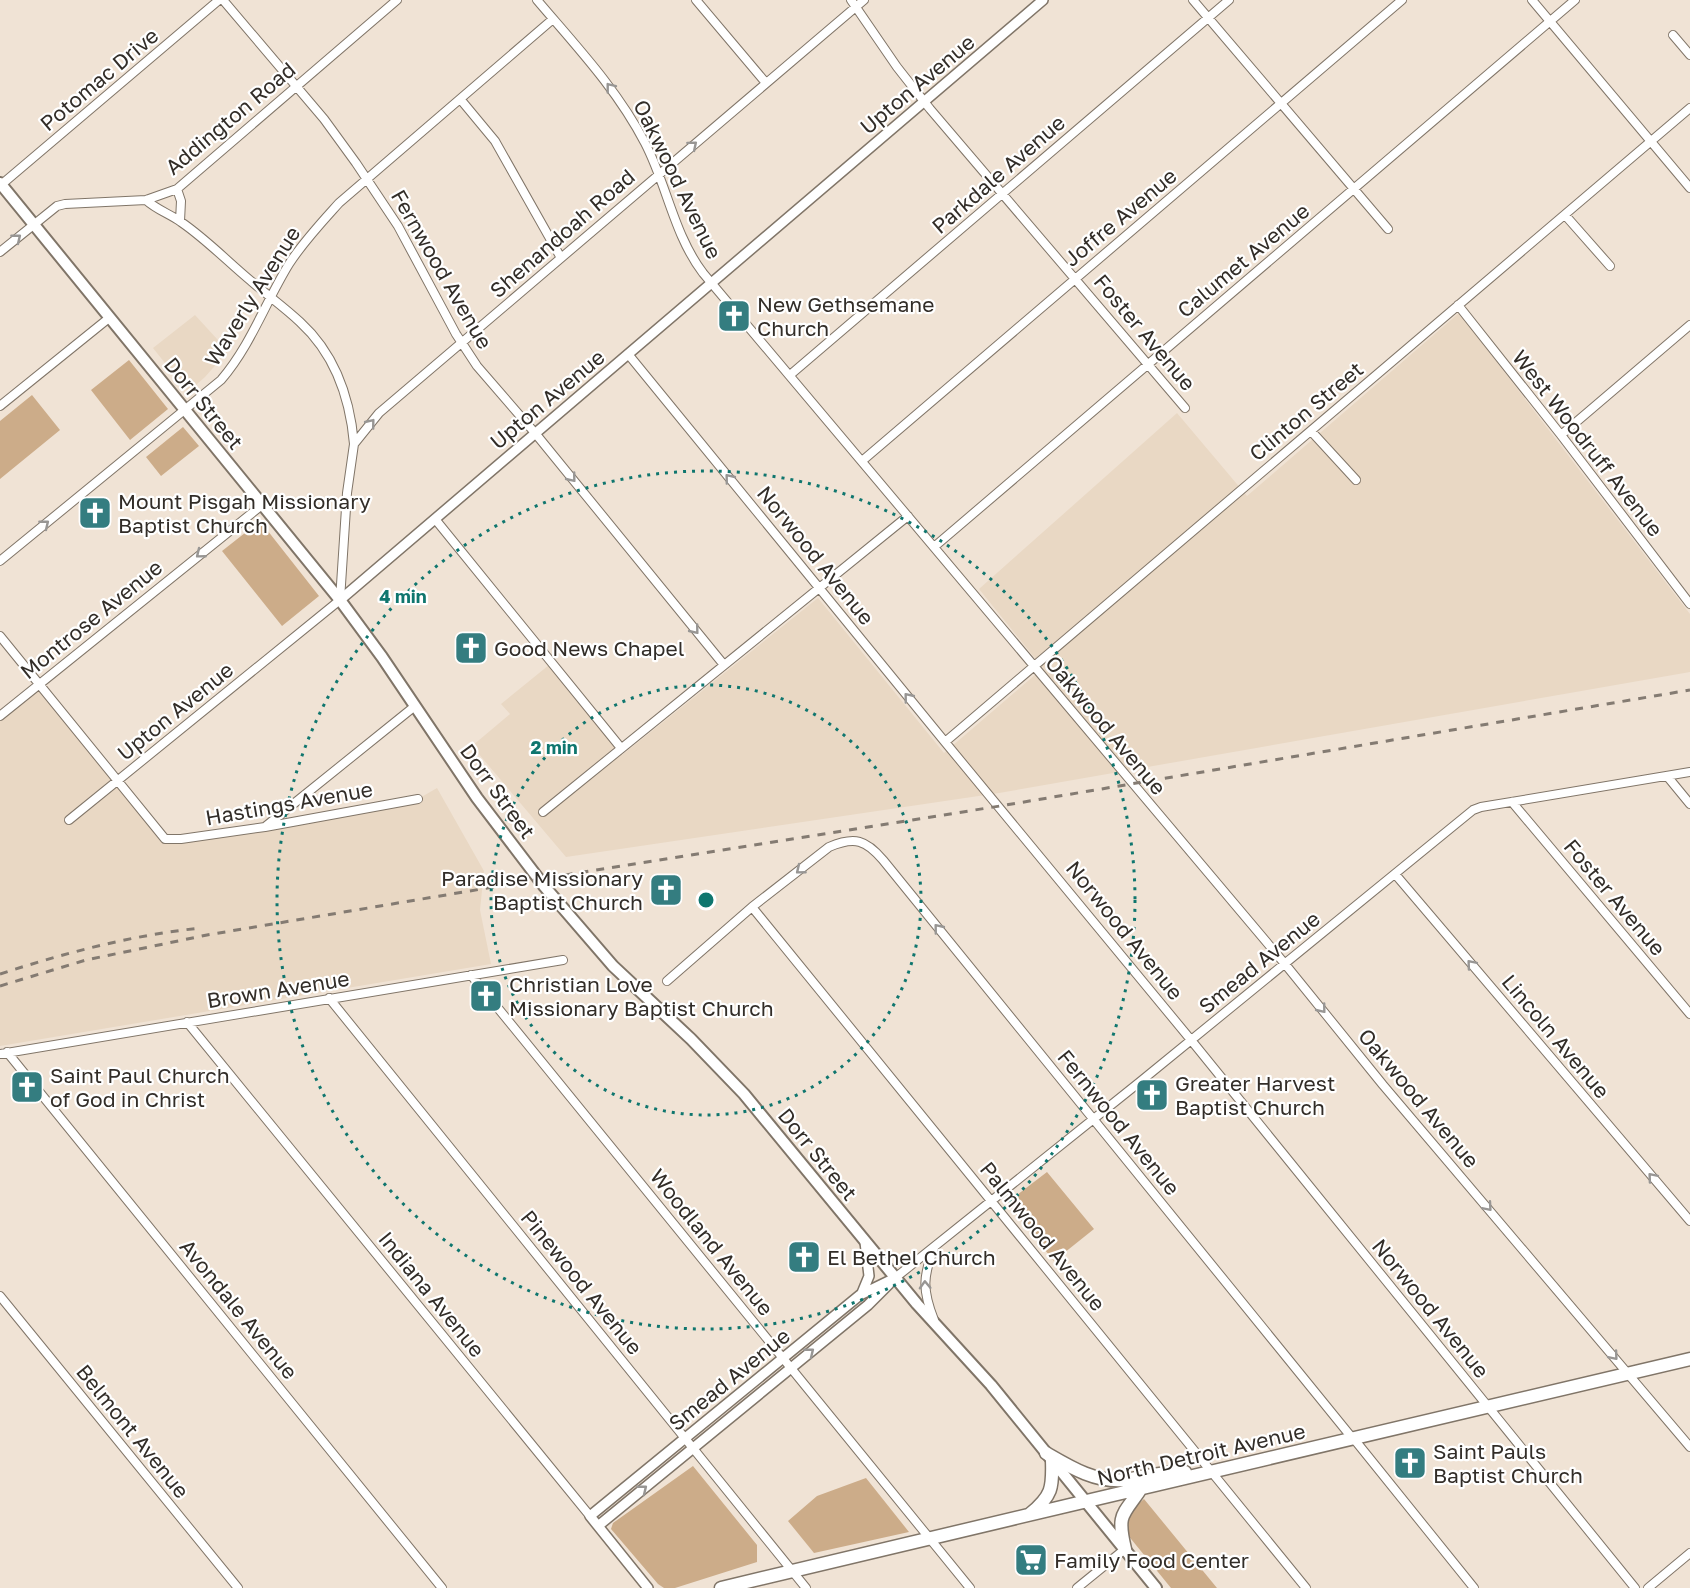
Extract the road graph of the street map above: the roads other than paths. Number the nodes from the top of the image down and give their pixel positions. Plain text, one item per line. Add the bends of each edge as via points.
1 (221, 0) edge
2 (397, 0) edge
3 (537, 0) edge
4 (696, 0) edge
5 (864, 0) edge
6 (1043, 0) edge
7 (1193, 0) edge
8 (1229, 0) edge
9 (1402, 0) edge
10 (1532, 0) edge
11 (1575, 0) edge
12 (853, 4) edge
13 (1208, 18) junction
14 (553, 19) junction
15 (1550, 21) junction
16 (1673, 34) dead end
17 (1690, 55) edge
18 (766, 83) junction
19 (296, 85) junction
20 (461, 100) junction
21 (925, 101) junction
22 (1281, 104) junction
23 (1690, 108) edge
24 (1650, 141) junction
25 (659, 174) junction
26 (367, 178) junction
27 (1, 184) edge
28 (1690, 188) edge
29 (177, 189) junction
30 (1353, 190) junction
31 (1003, 193) junction
32 (146, 200) junction
33 (1565, 214) junction
34 (180, 221) junction
35 (33, 225) junction
36 (1388, 229) dead end
37 (0, 252) edge
38 (561, 258) junction
39 (1610, 266) dead end
40 (1076, 278) junction
41 (711, 283) junction
42 (271, 299) junction
43 (1458, 305) junction
44 (109, 318) junction
45 (1690, 325) edge
46 (461, 344) junction
47 (628, 354) junction
48 (1149, 364) junction
49 (790, 375) junction
50 (0, 406) edge
51 (1185, 408) dead end
52 (185, 411) junction
53 (1311, 431) junction
54 (535, 433) junction
55 (1561, 435) junction
56 (354, 444) junction
57 (862, 461) junction
58 (1356, 480) dead end
59 (262, 505) junction
60 (908, 516) junction
61 (435, 519) junction
62 (934, 547) junction
63 (0, 561) edge
64 (819, 588) junction
65 (340, 600) junction
66 (1690, 604) edge
67 (0, 636) edge
68 (724, 665) junction
69 (1034, 667) junction
70 (39, 684) junction
71 (415, 706) junction
72 (0, 716) edge
73 (945, 742) junction
74 (621, 748) junction
75 (1690, 772) edge
76 (1666, 776) junction
77 (117, 780) junction
78 (418, 799) dead end
79 (1512, 802) junction
80 (1690, 804) edge
81 (543, 812) dead end
82 (69, 820) dead end
83 (264, 827) junction
84 (1395, 874) junction
85 (752, 907) junction
86 (563, 960) dead end
87 (1285, 964) junction
88 (471, 975) junction
89 (667, 981) dead end
90 (329, 998) junction
91 (1690, 1014) edge
92 (187, 1022) junction
93 (1191, 1040) junction
94 (4, 1053) edge
95 (1094, 1119) junction
96 (991, 1201) junction
97 (1690, 1221) edge
98 (865, 1242) junction
99 (935, 1246) junction
100 (895, 1278) junction
101 (860, 1295) junction
102 (0, 1296) edge
103 (935, 1324) junction
104 (783, 1358) junction
105 (1690, 1359) edge
106 (791, 1368) junction
107 (1629, 1373) junction
108 (1488, 1406) junction
109 (685, 1438) junction
110 (1354, 1439) junction
111 (1690, 1447) edge
112 (693, 1448) junction
113 (1049, 1457) junction
114 (1207, 1472) junction
115 (1142, 1486) junction
116 (1087, 1502) junction
117 (590, 1516) junction
118 (1028, 1516) junction
119 (598, 1526) junction
120 (929, 1538) junction
121 (1125, 1549) junction
122 (1690, 1553) edge
123 (792, 1571) junction
124 (238, 1588) edge
125 (442, 1588) edge
126 (648, 1588) edge
127 (721, 1588) edge
128 (806, 1588) edge
129 (970, 1588) edge
130 (1077, 1588) edge
131 (1156, 1588) edge
132 (1306, 1588) edge
133 (1474, 1588) edge
134 (1635, 1588) edge
135 (1648, 1588) edge

1 - 19 street, Fernwood Avenue
1 - 27 street, Potomac Drive
2 - 19 street, Addington Road
3 - 14 street, Oakwood Avenue
4 - 18 street
5 - 12 street, Shenandoah Road
6 - 21 street, Upton Avenue
7 - 13 street
8 - 13 street, Parkdale Avenue
9 - 22 street, Joffre Avenue
10 - 15 street
11 - 15 street, Calumet Avenue
12 - 18 street, Shenandoah Road
12 - 21 street, Foster Avenue
13 - 22 street
13 - 31 street, Parkdale Avenue
14 - 20 street, Waverly Avenue
25 -> 14 street, Oakwood Avenue via 623,105
15 - 24 street
15 - 30 street, Calumet Avenue
16 - 17 street
25 -> 18 street, Shenandoah Road
19 - 26 street, Fernwood Avenue
19 - 29 street, Addington Road
20 - 26 street, Waverly Avenue
20 - 38 street via 495,141
21 - 31 street, Foster Avenue
21 - 41 street, Upton Avenue
22 - 30 street
22 - 40 street, Joffre Avenue
23 - 24 street, Clinton Street
24 - 28 street
24 - 33 street, Clinton Street
25 - 38 street, Shenandoah Road
25 - 41 street, Oakwood Avenue via 688,250
26 - 42 street, Waverly Avenue via 310,235
26 - 46 street, Fernwood Avenue via 398,226
27 - 35 main road, Dorr Street
29 - 32 street, Addington Road
29 - 34 street
30 - 36 street
30 - 48 street, Calumet Avenue
31 - 40 street, Foster Avenue
31 - 49 street, Parkdale Avenue
32 - 34 street
32 - 35 street, Addington Road via 65,204
33 - 39 street
33 - 43 street, Clinton Street
34 - 42 street
37 -> 35 street, Addington Road
35 - 44 main road, Dorr Street
38 - 46 street, Shenandoah Road
40 - 48 street, Foster Avenue
40 - 57 street, Joffre Avenue
41 - 47 street, Upton Avenue
41 - 49 street, Oakwood Avenue
42 - 52 street, Waverly Avenue via 242,354 216,385
42 - 56 street via 300,321 335,366
43 - 53 street, Clinton Street
43 - 55 street, West Woodruff Avenue
44 - 50 street
44 - 52 main road, Dorr Street
45 - 55 street
46 - 54 street, Fernwood Avenue
56 -> 46 street, Shenandoah Road via 379,413
47 - 54 street, Upton Avenue
64 -> 47 street, Norwood Avenue
48 - 51 street, Foster Avenue
48 - 62 street, Calumet Avenue
49 - 57 street, Oakwood Avenue
52 - 59 main road, Dorr Street
63 -> 52 street, Waverly Avenue
53 - 58 street
53 - 69 street, Clinton Street
54 - 61 street, Upton Avenue
54 -> 68 street, Fernwood Avenue
55 - 66 street, West Woodruff Avenue
56 - 65 street
57 - 60 street, Oakwood Avenue
59 - 65 main road, Dorr Street
59 -> 70 street, Montrose Avenue
60 - 62 street, Oakwood Avenue
60 - 64 street
61 - 65 street, Upton Avenue
61 - 74 street
62 - 69 street, Oakwood Avenue
64 - 68 street
73 -> 64 street, Norwood Avenue
65 - 71 main road, Dorr Street
65 - 77 street, Upton Avenue
67 - 70 street
68 - 74 street
69 - 73 street, Clinton Street
69 - 87 street, Oakwood Avenue
70 - 72 street, Montrose Avenue
70 - 77 street
71 - 83 street
71 - 98 main road, Dorr Street via 477,798 570,918 613,966 744,1094
73 - 93 street, Norwood Avenue
74 - 81 street
75 - 76 street, Smead Avenue
76 - 79 street, Smead Avenue
76 - 80 street
77 - 82 street, Upton Avenue
77 - 83 street, Hastings Avenue via 165,839
78 - 83 street, Hastings Avenue
79 - 84 street, Smead Avenue via 1473,810
79 - 91 street, Foster Avenue
84 - 87 street, Smead Avenue
97 -> 84 street, Lincoln Avenue
85 - 89 street
95 -> 85 street, Fernwood Avenue via 872,847 862,841 829,846
85 - 96 street, Palmwood Avenue
86 - 88 street, Brown Avenue
87 - 93 street, Smead Avenue
87 -> 107 street, Oakwood Avenue
88 - 90 street, Brown Avenue
88 - 104 street, Woodland Avenue
90 - 92 street, Brown Avenue
90 - 109 street, Pinewood Avenue
92 - 94 street, Brown Avenue
92 - 117 street, Indiana Avenue
93 - 95 street, Smead Avenue
93 - 108 street, Norwood Avenue
94 - 125 street, Avondale Avenue
95 - 96 street, Smead Avenue
95 - 110 street, Fernwood Avenue
96 - 99 street, Smead Avenue
96 - 114 street, Palmwood Avenue
98 - 100 main road, Dorr Street
98 - 101 street via 869,1276
99 - 100 street, Smead Avenue
103 -> 99 street via 924,1284
100 - 101 street, Smead Avenue
100 - 103 main road, Dorr Street
106 -> 100 street, Smead Avenue
101 - 104 street, Smead Avenue
102 - 124 street, Belmont Avenue
103 - 113 main road, Dorr Street
104 - 106 street, Woodland Avenue
104 - 109 street, Smead Avenue
105 - 107 main road, North Detroit Avenue
106 - 112 street, Smead Avenue
106 - 120 street, Woodland Avenue
107 - 108 main road, North Detroit Avenue
107 - 111 street, Oakwood Avenue
108 - 110 main road, North Detroit Avenue
108 - 134 street, Norwood Avenue
109 - 112 street, Pinewood Avenue
109 - 117 street, Smead Avenue
110 - 114 main road, North Detroit Avenue
110 - 133 street, Fernwood Avenue
119 -> 112 street, Smead Avenue
112 - 123 street, Pinewood Avenue
113 - 114 main road via 1108,1480 1166,1471
113 - 116 main road, Dorr Street
113 - 118 main road via 1051,1491
114 - 115 main road, North Detroit Avenue
114 - 132 street, Palmwood Avenue
115 - 116 main road, North Detroit Avenue
115 - 121 main road via 1122,1512
116 - 118 main road, North Detroit Avenue
116 - 121 main road, Dorr Street
117 - 119 street, Indiana Avenue
118 - 120 main road, North Detroit Avenue
119 - 126 street, Indiana Avenue
120 - 123 main road, North Detroit Avenue
120 - 129 street, Woodland Avenue
121 - 130 street
121 - 131 main road, Dorr Street
122 - 135 street
123 - 127 main road, North Detroit Avenue
123 - 128 street, Pinewood Avenue

